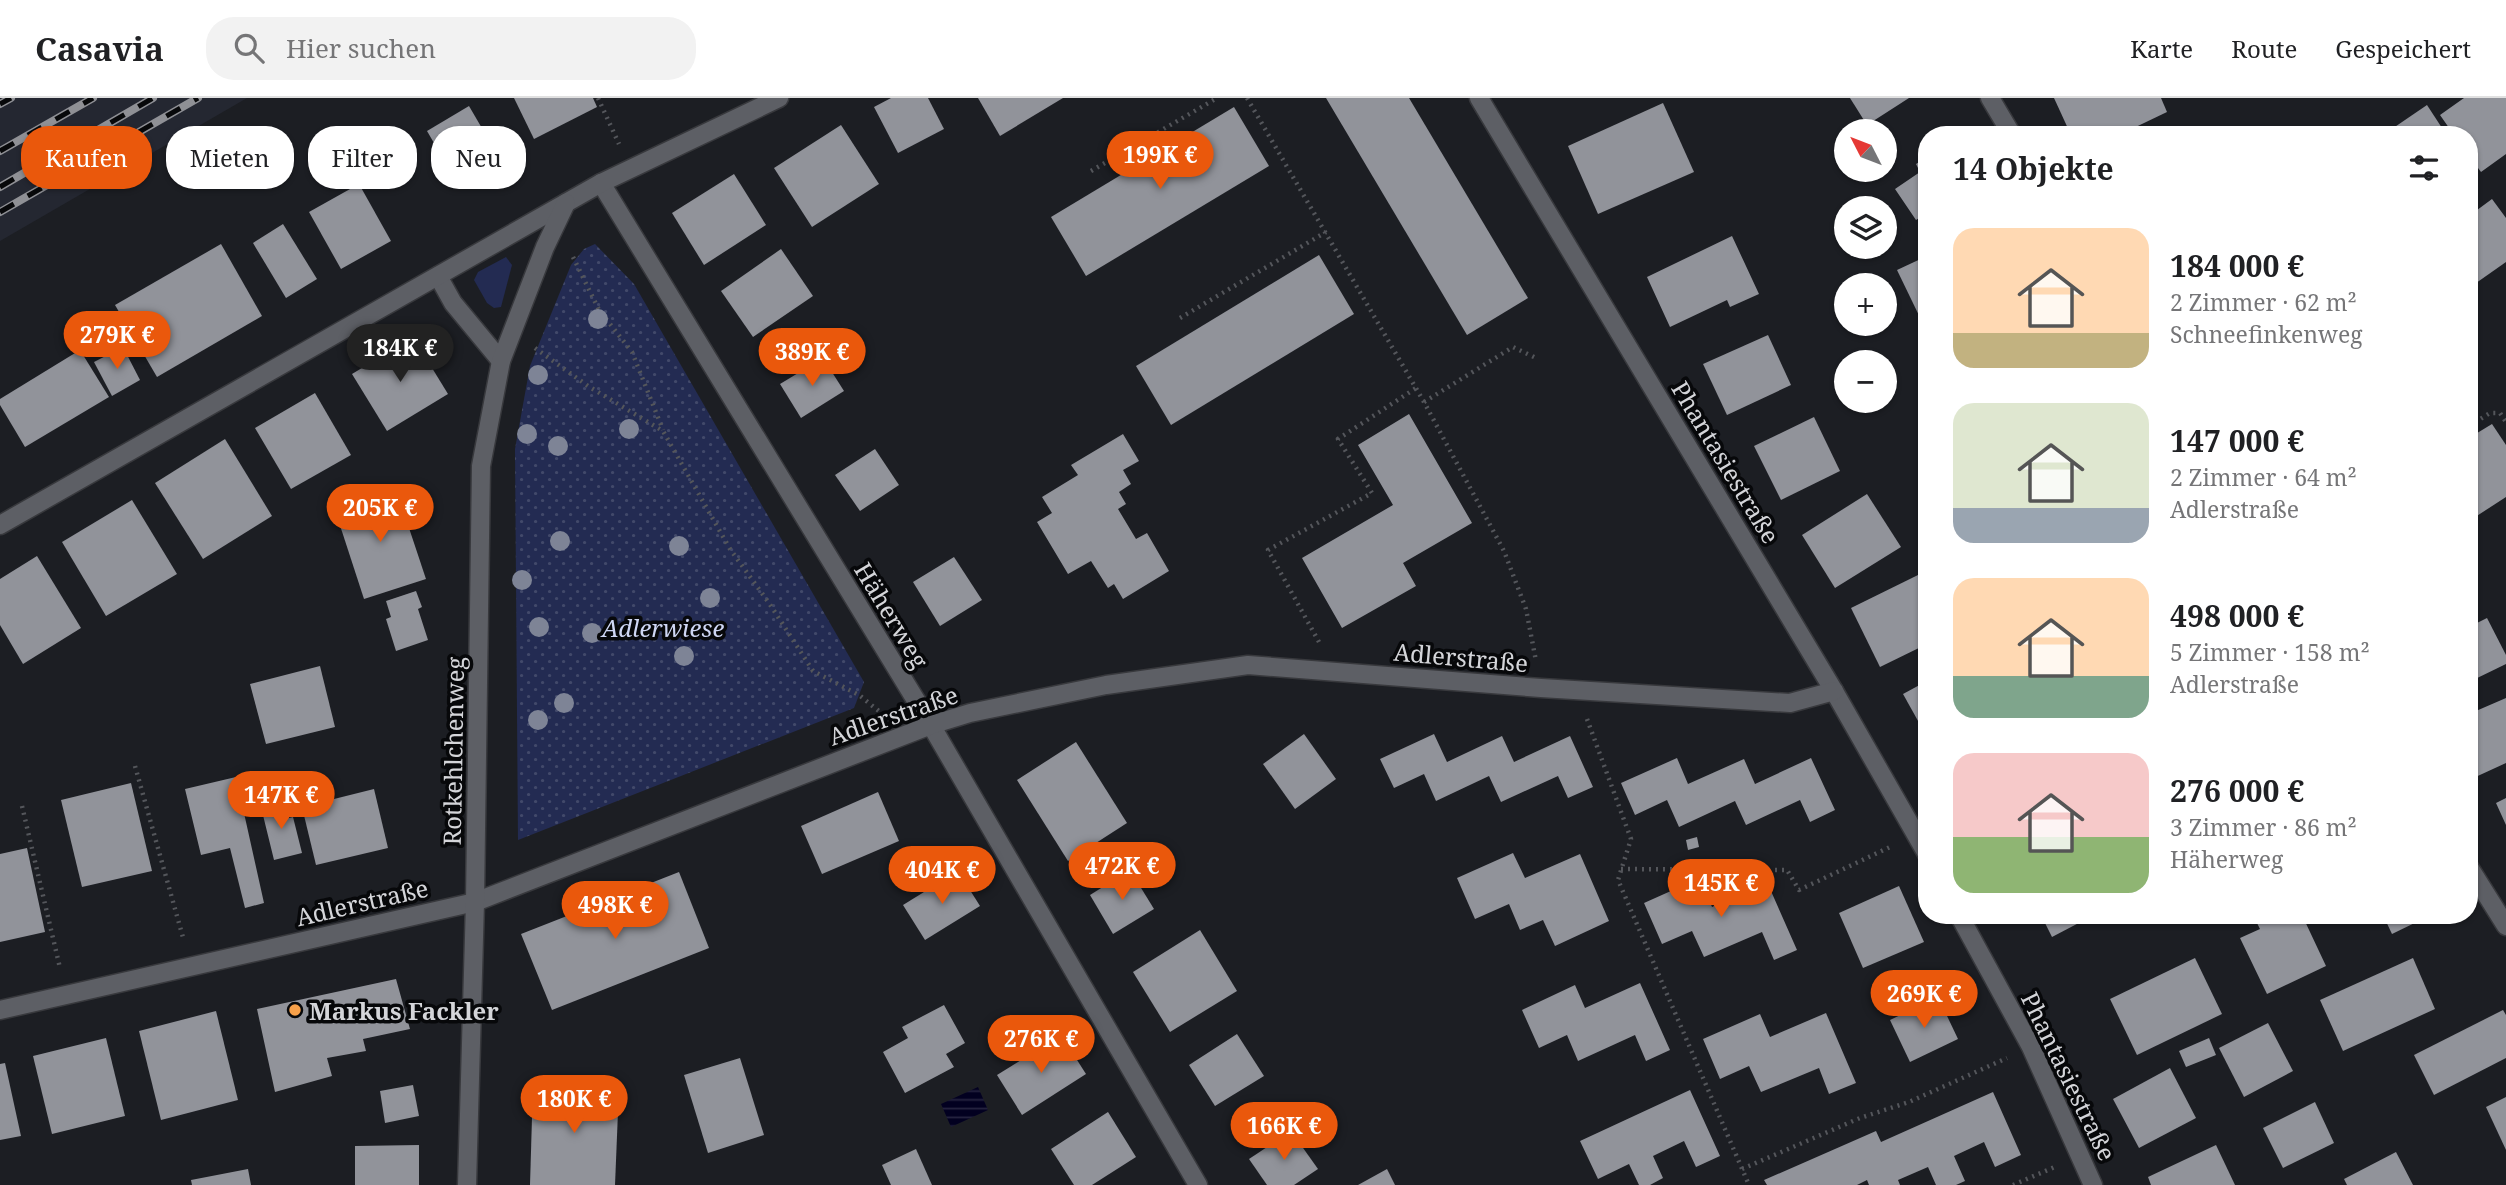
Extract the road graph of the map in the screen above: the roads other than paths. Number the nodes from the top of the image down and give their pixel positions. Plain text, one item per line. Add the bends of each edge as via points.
1 (779, 98) edge
2 (1479, 98) edge
3 (1990, 98) edge
4 (2007, 126) edge
5 (601, 183) junction
6 (566, 203) junction
7 (438, 276) junction
8 (501, 361) junction
9 (0, 525) edge
10 (1834, 691) junction
11 (931, 724) junction
12 (1918, 838) edge
13 (2478, 881) edge
14 (475, 902) junction
15 (1964, 924) edge
16 (2506, 926) edge
17 (0, 1010) edge
18 (1195, 1184) edge
19 (467, 1185) edge
20 (2093, 1185) edge

1 - 5 street
2 - 10 street, Phantasiestraße
3 - 4 street
5 - 6 street
5 - 11 street, Häherweg
6 - 7 street
6 - 8 street, Rotkehlchenweg
7 - 8 street via 453,303
7 - 9 street
8 - 14 street, Rotkehlchenweg via 481,466
10 - 11 street, Adlerstraße via 1790,703 1248,665 1106,685
10 - 12 street, Phantasiestraße
11 - 14 street, Adlerstraße
11 - 18 street, Häherweg
13 - 16 street
14 - 17 street, Adlerstraße
14 - 19 street, Rotkehlchenweg
15 - 20 street, Phantasiestraße via 2031,1047

